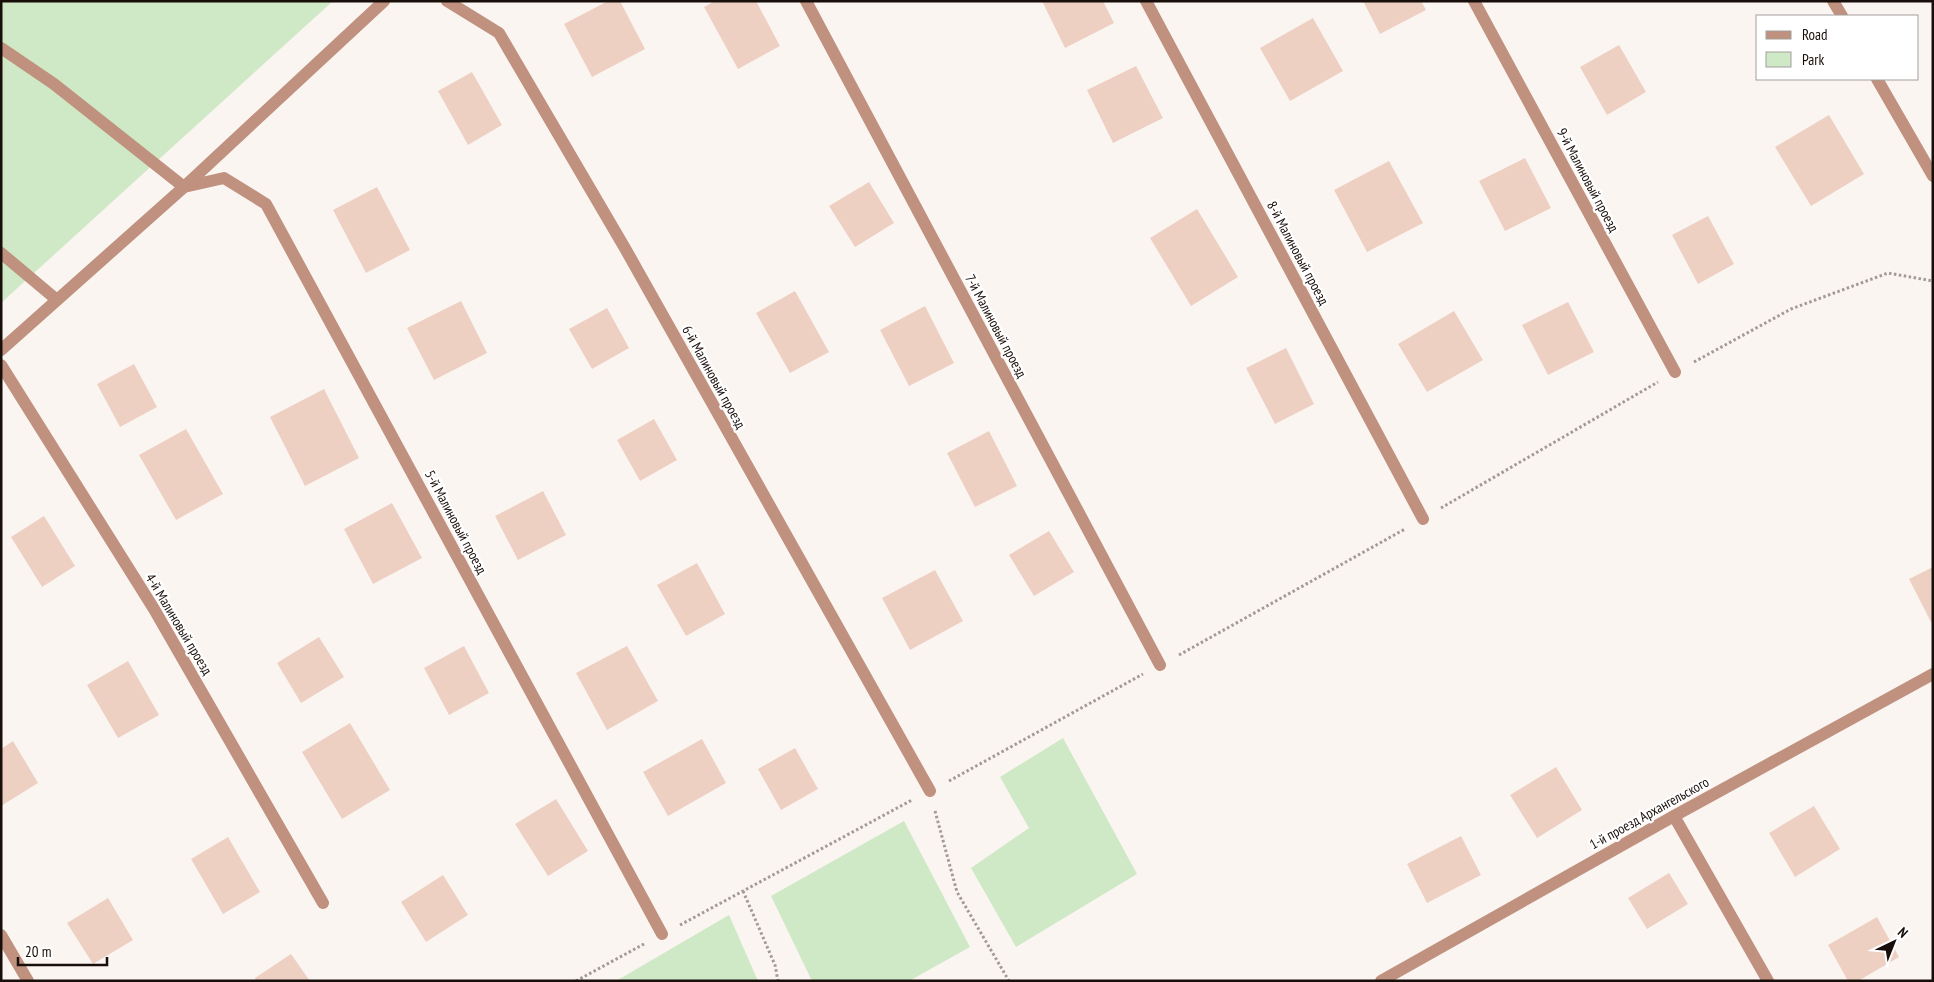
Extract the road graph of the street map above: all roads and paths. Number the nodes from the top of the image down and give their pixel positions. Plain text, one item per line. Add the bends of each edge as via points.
1 (384, 1) edge
2 (447, 1) edge
3 (806, 1) edge
4 (1146, 1) edge
5 (1474, 1) edge
6 (1833, 1) edge
7 (1841, 15) edge
8 (1, 48) edge
9 (1879, 80) edge
10 (1933, 176) edge
11 (184, 187) junction
12 (1, 252) edge
13 (1933, 281) edge
14 (57, 300) junction
15 (1, 350) edge
16 (1, 365) edge
17 (1676, 372) junction
18 (1423, 518) junction
19 (1160, 665) junction
20 (1933, 674) edge
21 (930, 791) junction
22 (1674, 816) junction
23 (743, 890) junction
24 (323, 903) dead end
25 (662, 934) junction
26 (1, 936) edge
27 (28, 981) edge
28 (576, 981) edge
29 (778, 981) edge
30 (1009, 981) edge
31 (1381, 981) edge
32 (1768, 981) edge

1 - 11 street
2 - 21 street, 6-й Малиновый проезд via 499,33 630,258
3 - 19 street, 7-й Малиновый проезд
4 - 18 street, 8-й Малиновый проезд
5 - 17 street, 9-й Малиновый проезд
6 - 7 street
8 - 11 street via 54,84
9 - 10 street
11 - 14 street
11 - 25 street, 5-й Малиновый проезд via 224,178 266,204
12 - 14 street
13 - 17 path via 1888,273 1791,309
14 - 15 street
16 - 24 street, 4-й Малиновый проезд via 154,609
17 - 18 path
18 - 19 path
19 - 21 path
20 - 22 street, 1-й проезд Архангельского
21 - 23 path
21 - 30 path via 957,892
22 - 31 street, 1-й проезд Архангельского
22 - 32 street
23 - 25 path
23 - 29 path via 775,965
25 - 28 path
26 - 27 street

